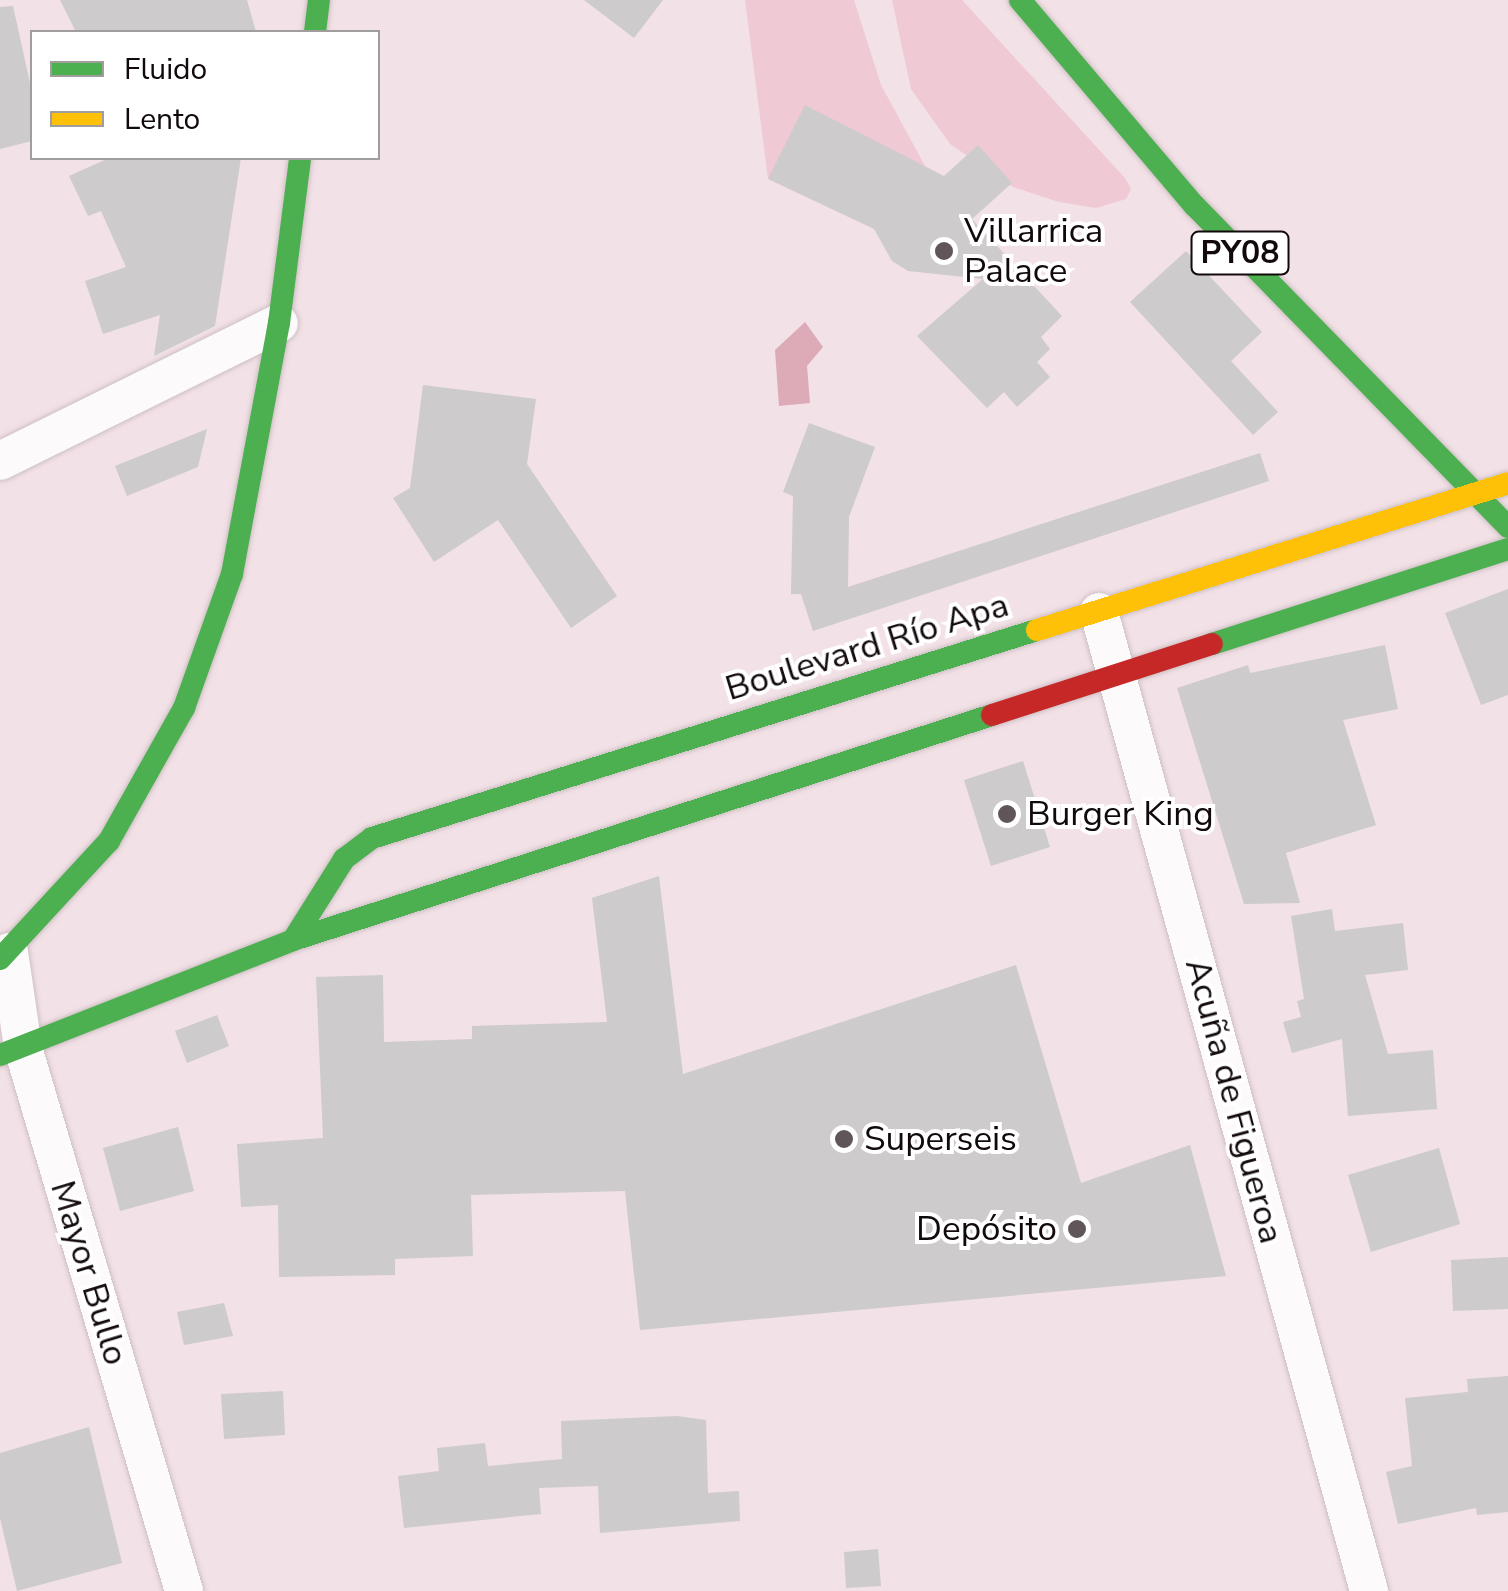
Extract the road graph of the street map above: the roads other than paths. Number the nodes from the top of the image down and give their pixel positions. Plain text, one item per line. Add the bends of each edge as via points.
1 (319, 0) edge
2 (1020, 0) edge
3 (315, 30) edge
4 (300, 160) edge
5 (280, 323) junction
6 (0, 461) edge
7 (1508, 483) edge
8 (1474, 494) junction
9 (1508, 527) edge
10 (1508, 549) edge
11 (1098, 612) junction
12 (1117, 675) junction
13 (293, 940) junction
14 (4, 955) edge
15 (11, 1052) edge
16 (184, 1591) edge
17 (1369, 1591) edge

1 - 3 main road
2 - 8 main road, PY08 via 1194,205
4 - 5 main road
5 - 6 street
5 - 14 main road via 232,574 184,708 109,841
7 - 8 main road, Boulevard Río Apa
8 - 9 main road, PY08
8 - 11 main road, Boulevard Río Apa
10 - 12 main road
11 - 12 street, Acuña de Figueroa
11 - 13 main road, Boulevard Río Apa via 372,838 344,859
12 - 13 main road
12 - 17 street, Acuña de Figueroa
13 - 15 main road
14 - 15 street, Mayor Bullo
15 - 16 street, Mayor Bullo

